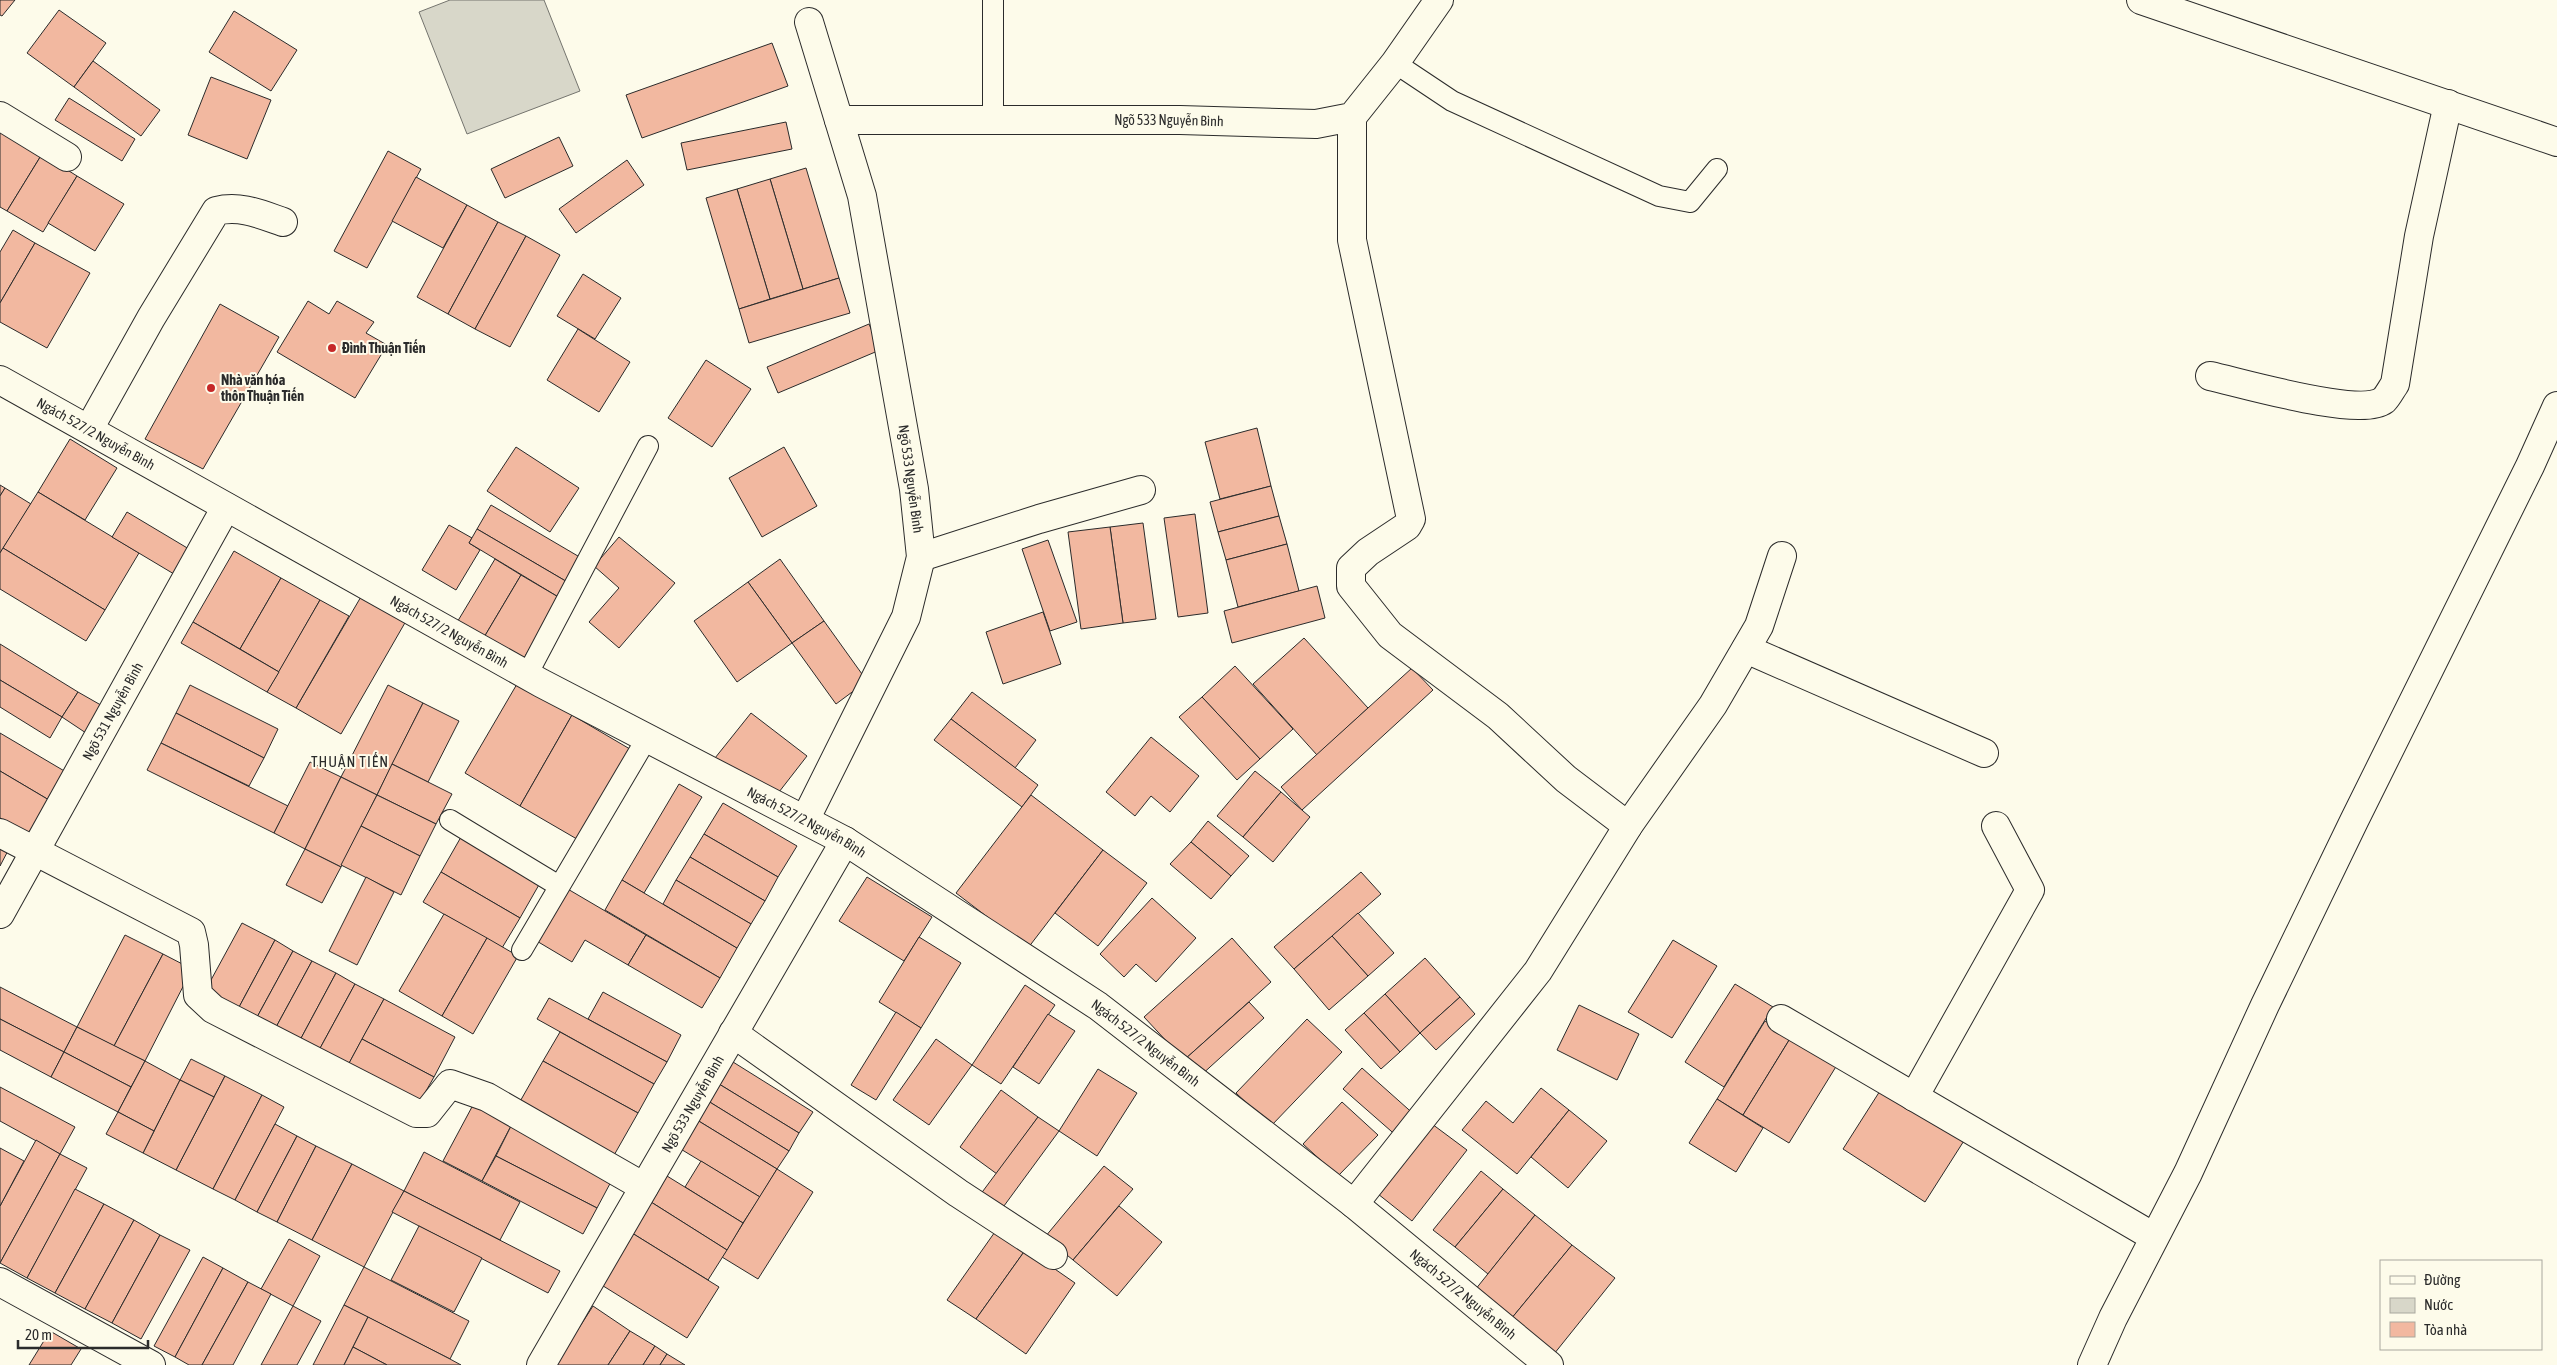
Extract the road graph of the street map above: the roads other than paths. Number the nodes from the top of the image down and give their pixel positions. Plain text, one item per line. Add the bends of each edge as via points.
1 (993, 0) edge
2 (1439, 0) edge
3 (2140, 0) edge
4 (809, 22) dead end
5 (1395, 63) junction
6 (2448, 104) junction
7 (0, 116) edge
8 (1352, 117) junction
9 (839, 120) junction
10 (993, 120) junction
11 (2557, 142) edge
12 (67, 157) dead end
13 (1717, 170) dead end
14 (283, 222) dead end
15 (2210, 376) dead end
16 (0, 380) edge
17 (2557, 406) edge
18 (89, 429) junction
19 (648, 446) dead end
20 (1141, 490) dead end
21 (226, 507) junction
22 (1782, 556) dead end
23 (921, 557) junction
24 (1746, 649) junction
25 (527, 675) junction
26 (647, 738) junction
27 (1984, 753) dead end
28 (450, 820) dead end
29 (805, 820) junction
30 (1628, 826) junction
31 (1996, 826) dead end
32 (0, 833) edge
33 (845, 841) junction
34 (36, 851) junction
35 (559, 886) junction
36 (0, 914) edge
37 (522, 950) dead end
38 (1781, 1019) dead end
39 (733, 1033) junction
40 (1914, 1097) junction
41 (644, 1187) junction
42 (1354, 1204) junction
43 (2154, 1237) junction
44 (1052, 1255) dead end
45 (0, 1282) edge
46 (151, 1365) edge
47 (541, 1365) edge
48 (1549, 1365) edge
49 (2092, 1365) edge

1 - 10 lane
2 - 5 street
3 - 6 street
4 - 9 street, Ngõ 533 Nguyễn Bình
5 - 8 street
5 - 13 lane via 1452,101 1659,196 1690,202
6 - 11 street
6 - 15 street via 2419,236 2395,384 2383,400 2366,406 2342,406
7 - 12 street
8 - 10 street, Ngõ 533 Nguyễn Bình via 1316,124
8 - 30 street via 1352,240 1411,519 1407,526 1368,552 1351,568 1351,586 1390,635 1498,716 1566,779
9 - 10 street, Ngõ 533 Nguyễn Bình
9 - 23 street, Ngõ 533 Nguyễn Bình via 862,196 914,489
14 - 18 street via 244,209 216,211
16 - 18 street, Ngách 527/2 Nguyễn Bình
17 - 43 street via 2273,988 2188,1173
18 - 21 street, Ngách 527/2 Nguyễn Bình
19 - 25 lane
20 - 23 street
21 - 25 street, Ngách 527/2 Nguyễn Bình
21 - 34 street, Ngõ 531 Nguyễn Bình
22 - 24 street via 1759,626
23 - 29 street, Ngõ 533 Nguyễn Bình via 906,617
24 - 27 street
24 - 30 street via 1713,705
25 - 26 street, Ngách 527/2 Nguyễn Bình
26 - 29 street, Ngách 527/2 Nguyễn Bình
26 - 35 lane
28 - 35 lane
29 - 33 street, Ngách 527/2 Nguyễn Bình
30 - 42 street via 1538,971
31 - 40 street via 2030,890
32 - 34 street
33 - 39 street, Ngõ 533 Nguyễn Bình
33 - 42 street, Ngách 527/2 Nguyễn Bình via 1098,1006
34 - 36 street, Ngõ 531 Nguyễn Bình
34 - 41 street via 191,932 198,995 213,1009 416,1113 427,1113 450,1084 467,1088
35 - 37 lane
38 - 40 street
39 - 41 street, Ngõ 533 Nguyễn Bình
39 - 44 street via 958,1193
40 - 43 street
41 - 47 street, Ngõ 533 Nguyễn Bình
42 - 48 street, Ngách 527/2 Nguyễn Bình
43 - 49 street
45 - 46 street

